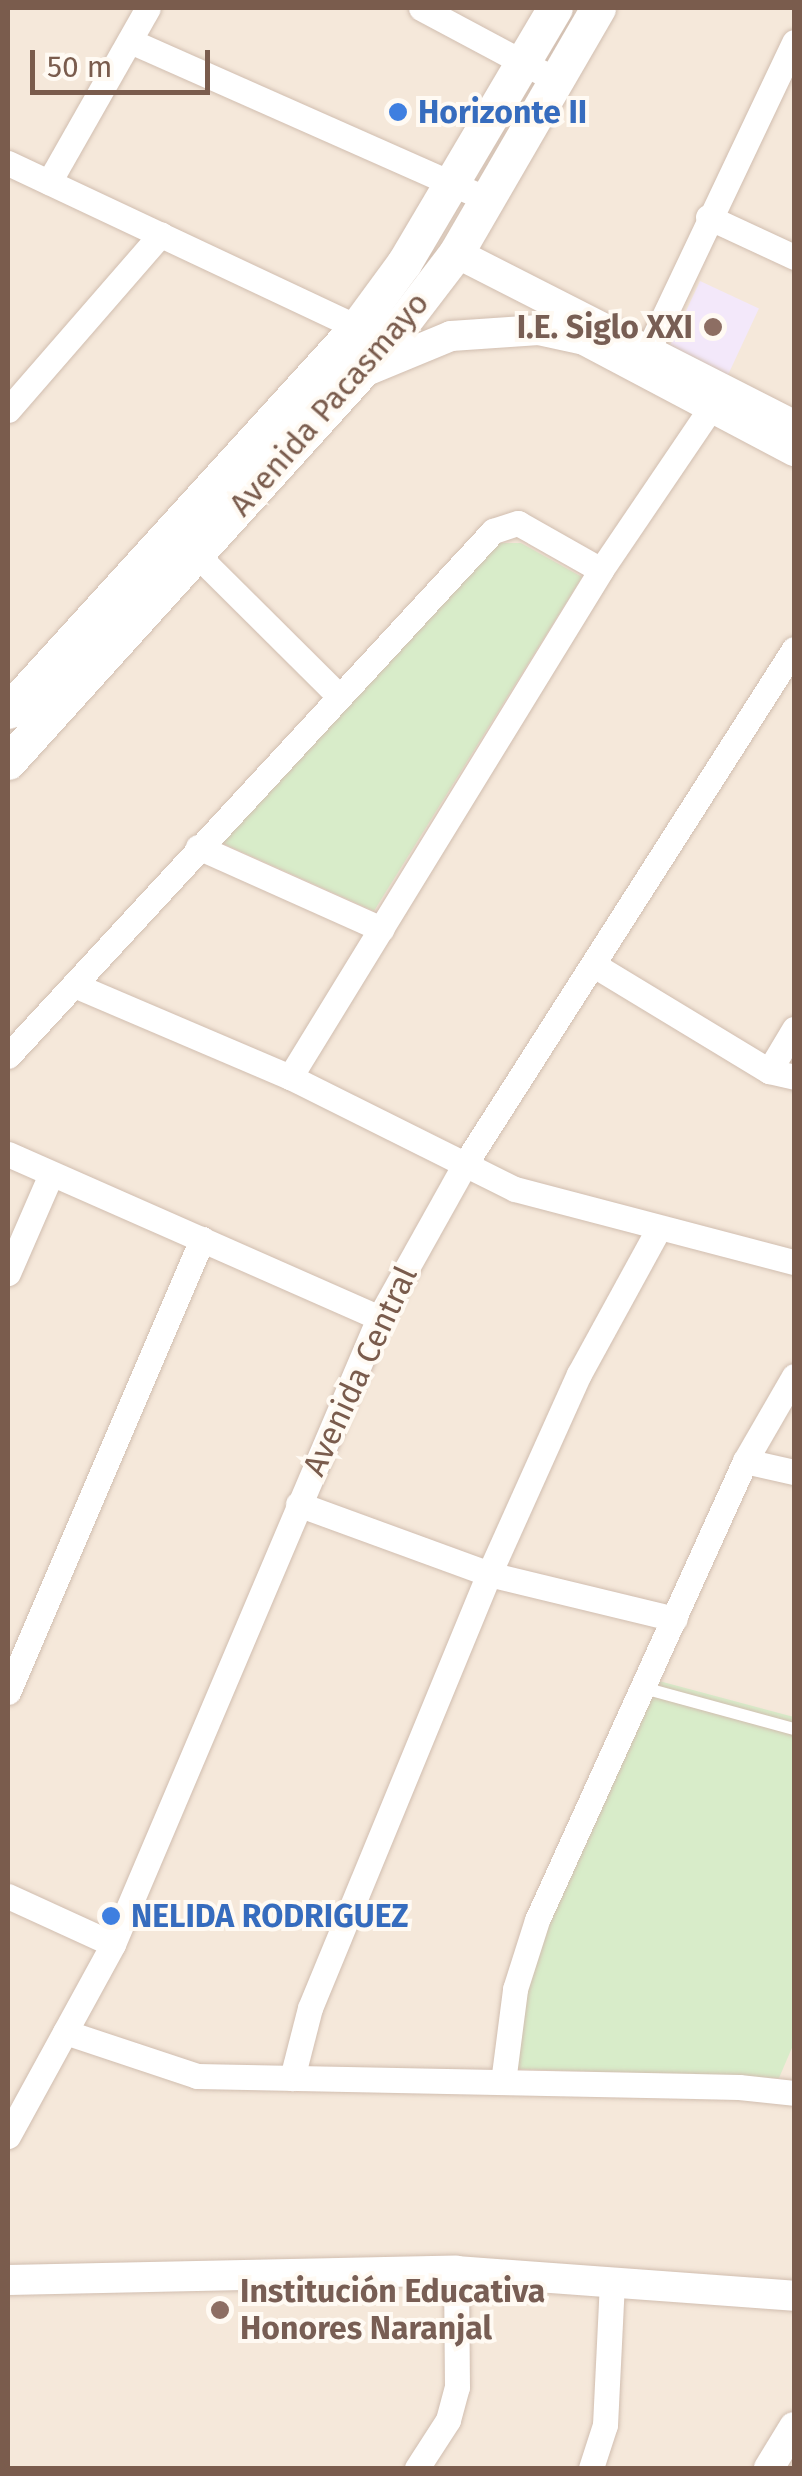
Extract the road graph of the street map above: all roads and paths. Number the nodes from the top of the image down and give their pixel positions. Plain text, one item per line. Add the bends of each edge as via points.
1 (148, 8) edge
2 (421, 8) edge
3 (554, 8) edge
4 (598, 8) edge
5 (130, 41) junction
6 (794, 42) edge
7 (522, 62) junction
8 (788, 73) edge
9 (556, 80) junction
10 (8, 163) edge
11 (50, 182) junction
12 (451, 183) junction
13 (486, 199) junction
14 (708, 217) junction
15 (162, 234) junction
16 (456, 254) junction
17 (794, 257) edge
18 (372, 335) junction
19 (648, 350) junction
20 (358, 376) junction
21 (718, 398) junction
22 (8, 410) edge
23 (794, 425) edge
24 (794, 451) edge
25 (196, 554) junction
26 (602, 570) junction
27 (794, 649) edge
28 (338, 694) junction
29 (8, 709) edge
30 (42, 724) junction
31 (8, 762) edge
32 (198, 848) junction
33 (381, 929) junction
34 (594, 965) junction
35 (74, 985) junction
36 (794, 1029) edge
37 (8, 1056) edge
38 (782, 1074) edge
39 (290, 1077) junction
40 (8, 1154) edge
41 (465, 1164) junction
42 (51, 1174) junction
43 (660, 1228) junction
44 (202, 1239) junction
45 (794, 1262) edge
46 (8, 1273) edge
47 (378, 1318) junction
48 (794, 1376) edge
49 (745, 1460) junction
50 (794, 1472) edge
51 (298, 1504) junction
52 (488, 1574) junction
53 (676, 1620) junction
54 (644, 1688) junction
55 (8, 1692) edge
56 (794, 1729) edge
57 (8, 1896) edge
58 (113, 1944) junction
59 (65, 2032) junction
60 (292, 2078) junction
61 (503, 2082) junction
62 (794, 2094) edge
63 (8, 2136) edge
64 (456, 2271) junction
65 (8, 2280) edge
66 (612, 2280) junction
67 (794, 2296) edge
68 (794, 2427) edge
69 (416, 2468) edge
70 (590, 2468) edge
71 (769, 2468) edge

1 - 5 street
2 - 7 street
3 - 7 main road
4 - 9 main road, Avenida Pacasmayo
5 - 11 street
5 - 12 street
6 - 8 street
7 - 9 street
7 - 12 main road
8 - 14 street
9 - 13 main road, Avenida Pacasmayo
10 - 11 street
11 - 15 street
12 - 13 street
12 - 18 main road
13 - 16 main road, Avenida Pacasmayo
14 - 17 street
14 - 19 street
15 - 18 street
15 - 22 street
16 - 18 main road, Avenida Pacasmayo
16 - 19 street
18 - 20 main road, Avenida Pacasmayo
18 - 29 main road, Avenida Pacasmayo
19 - 21 street
20 - 21 street via 401,352 451,336 539,330 584,340
20 - 25 main road, Avenida Pacasmayo
21 - 23 street
21 - 24 street
21 - 26 street
25 - 28 street
25 - 30 main road, Avenida Pacasmayo
26 - 28 street via 518,523 493,532
26 - 33 street
27 - 34 street, Avenida Central
28 - 32 street
29 - 30 street
30 - 31 main road, Avenida Pacasmayo
32 - 33 street
32 - 35 street
33 - 39 street
34 - 38 street
34 - 41 street, Avenida Central
35 - 37 street
35 - 39 street
36 - 38 street
39 - 41 street
40 - 42 street
41 - 43 street via 515,1188
41 - 47 street, Avenida Central
42 - 44 street
42 - 46 street
43 - 45 street
43 - 52 street via 579,1374
44 - 47 street
44 - 55 street
47 - 51 street, Avenida Central
48 - 49 street
49 - 50 street
49 - 53 street
51 - 52 street
51 - 58 street, Avenida Central
52 - 53 street
52 - 60 street via 310,2008
53 - 54 street
54 - 56 lane
54 - 61 street via 538,1920 515,1989
57 - 58 street
58 - 59 street, Avenida Central
59 - 60 street via 197,2076
59 - 63 street, Avenida Central
60 - 61 street
61 - 62 street
64 - 65 street
64 - 66 street
64 - 69 street via 458,2387 448,2420
66 - 67 street
66 - 70 street via 605,2425
68 - 71 street

